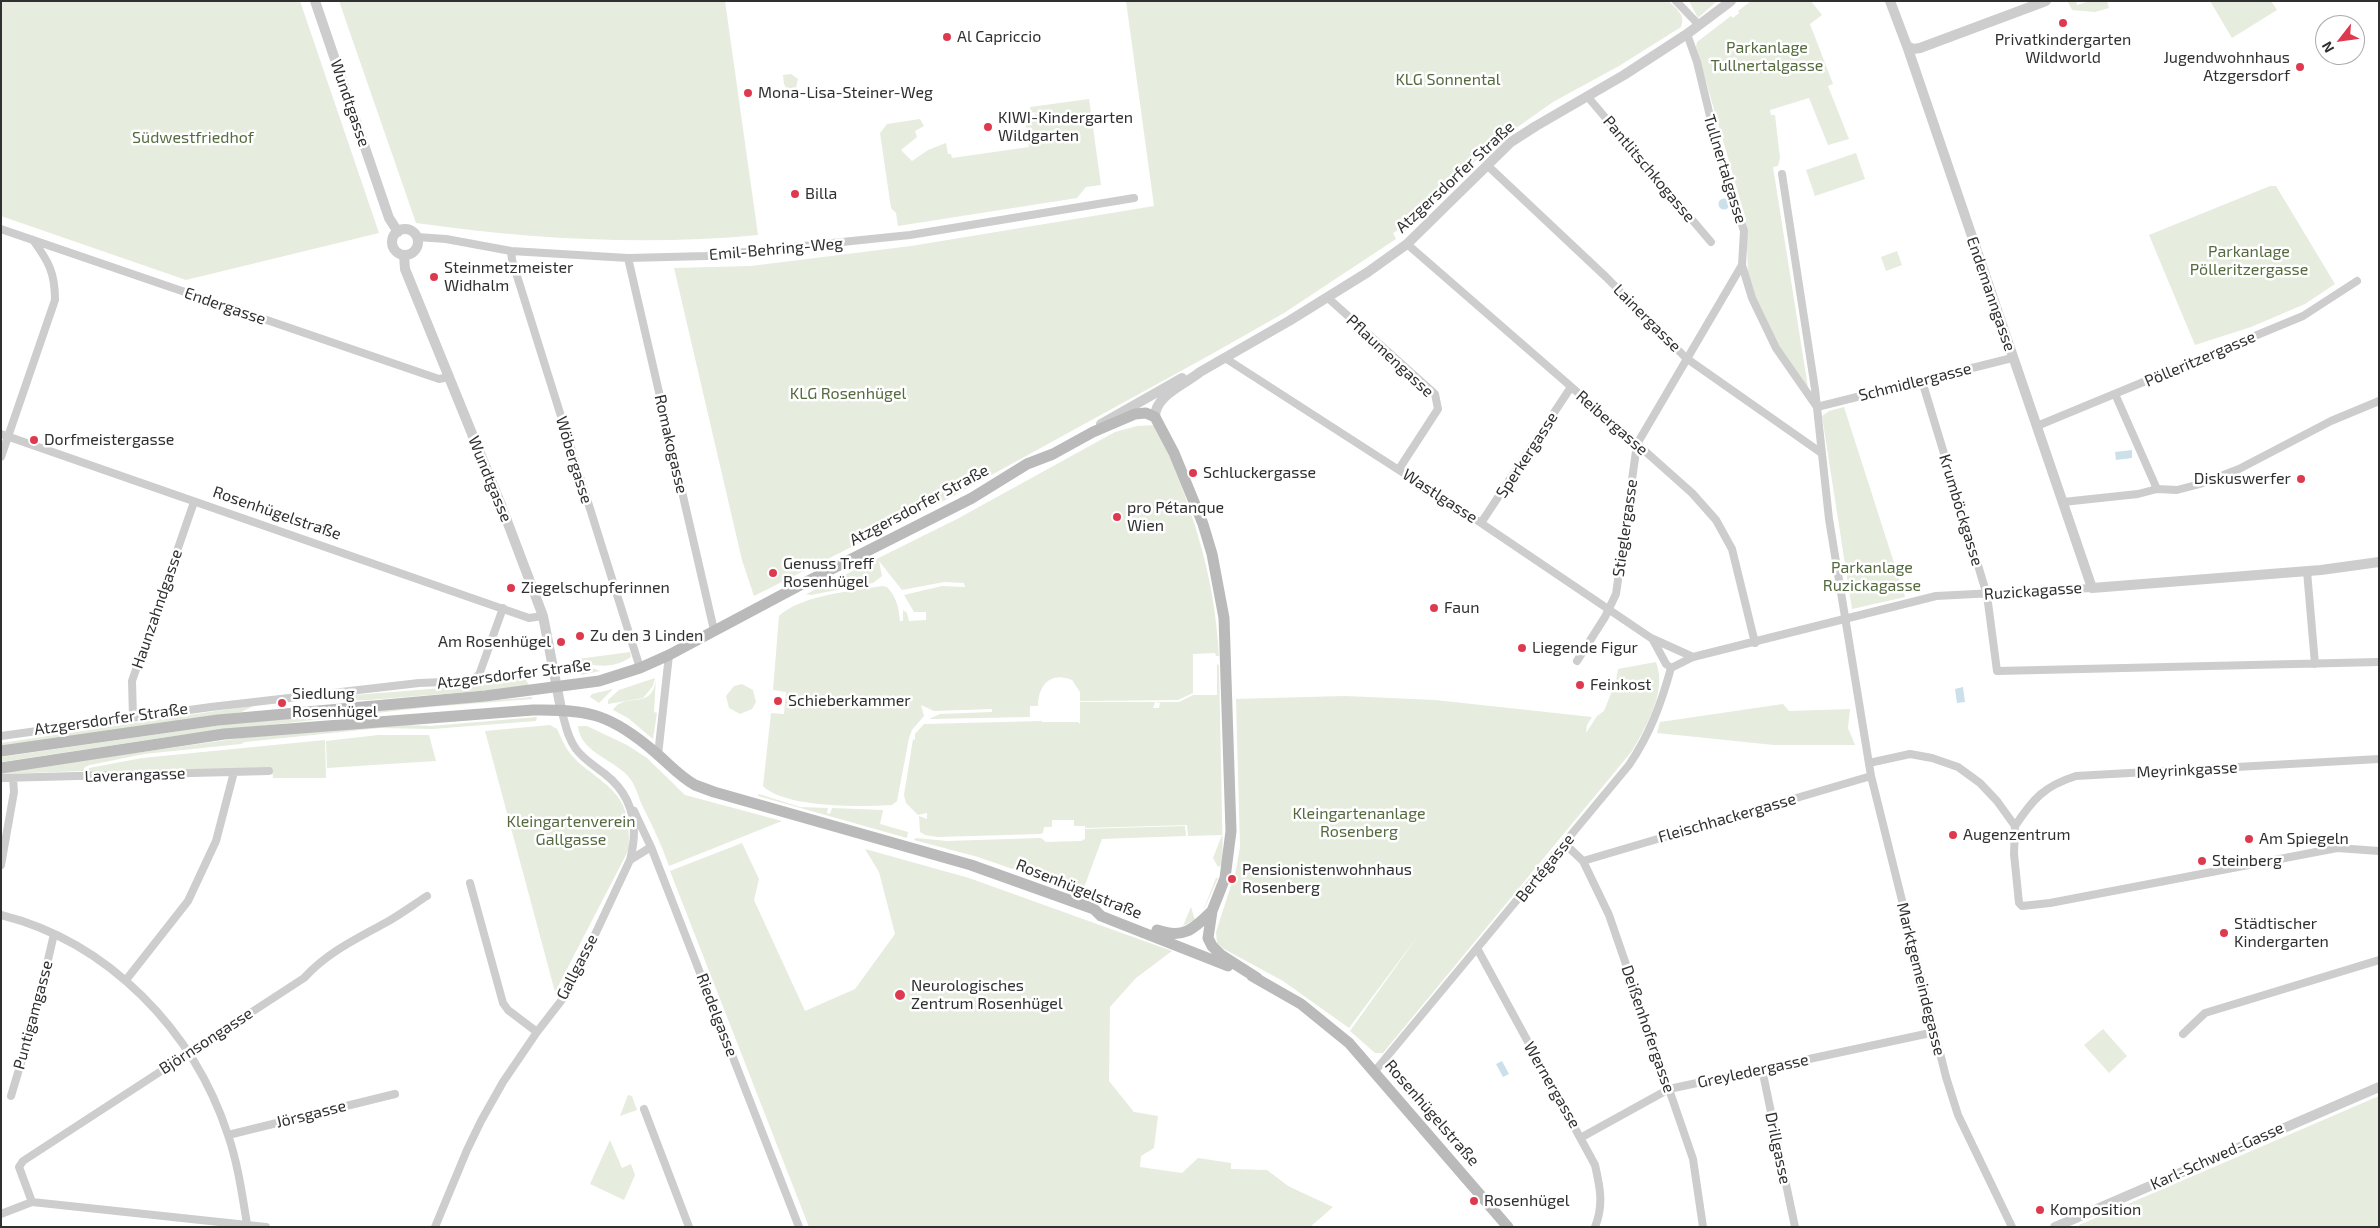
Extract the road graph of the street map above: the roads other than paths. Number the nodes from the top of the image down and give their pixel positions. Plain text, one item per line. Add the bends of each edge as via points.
1 (314, 1) edge
2 (1676, 1) edge
3 (1731, 1) edge
4 (1890, 1) edge
5 (2046, 1) edge
6 (1699, 25) junction
7 (1687, 34) junction
8 (1908, 46) junction
9 (1587, 96) junction
10 (1488, 166) junction
11 (1782, 174) dead end
12 (1134, 198) dead end
13 (1, 230) edge
14 (398, 232) junction
15 (417, 237) junction
16 (33, 240) junction
17 (1710, 242) dead end
18 (1407, 244) junction
19 (511, 251) junction
20 (404, 255) junction
21 (628, 258) junction
22 (1742, 265) junction
23 (2357, 281) dead end
24 (1328, 298) junction
25 (1225, 358) junction
26 (1686, 358) junction
27 (2012, 358) junction
28 (1200, 372) junction
29 (450, 377) junction
30 (1922, 381) junction
31 (1571, 387) junction
32 (2116, 394) junction
33 (2379, 401) edge
34 (1817, 407) junction
35 (1155, 417) junction
36 (2037, 426) junction
37 (1093, 432) junction
38 (5, 435) edge
39 (1637, 444) junction
40 (1820, 452) junction
41 (1, 457) edge
42 (1398, 469) junction
43 (2157, 489) junction
44 (194, 502) junction
45 (2063, 502) junction
46 (1481, 523) junction
47 (2379, 562) edge
48 (2307, 571) junction
49 (2092, 588) junction
50 (1987, 595) junction
51 (503, 608) junction
52 (1610, 609) junction
53 (543, 616) junction
54 (1845, 618) junction
55 (714, 630) junction
56 (1652, 638) junction
57 (1755, 643) junction
58 (669, 655) junction
59 (1693, 657) junction
60 (1576, 661) dead end
61 (2379, 662) edge
62 (2315, 664) junction
63 (640, 668) junction
64 (1671, 668) junction
65 (556, 687) junction
66 (560, 709) junction
67 (133, 717) junction
68 (1, 736) edge
69 (1, 751) edge
70 (658, 755) junction
71 (2379, 759) edge
72 (1869, 763) junction
73 (1, 768) edge
74 (269, 771) dead end
75 (234, 772) junction
76 (1871, 776) junction
77 (1, 778) edge
78 (13, 778) junction
79 (630, 805) junction
80 (2015, 826) junction
81 (1565, 844) junction
82 (651, 847) junction
83 (2379, 851) edge
84 (630, 860) junction
85 (1583, 861) junction
86 (1, 865) edge
87 (470, 883) dead end
88 (426, 896) dead end
89 (1094, 909) junction
90 (1212, 911) junction
91 (1, 915) edge
92 (54, 934) junction
93 (1478, 950) junction
94 (2379, 960) edge
95 (1257, 978) junction
96 (126, 980) junction
97 (537, 1032) junction
98 (1935, 1032) junction
99 (2183, 1034) dead end
100 (188, 1052) junction
101 (1762, 1069) junction
102 (1375, 1072) junction
103 (2379, 1087) edge
104 (1669, 1089) junction
105 (395, 1094) dead end
106 (11, 1096) dead end
107 (644, 1108) dead end
108 (228, 1134) junction
109 (1582, 1137) junction
110 (32, 1202) junction
111 (1, 1214) edge
112 (247, 1224) junction
113 (266, 1227) edge
114 (435, 1227) edge
115 (689, 1227) edge
116 (799, 1227) edge
117 (1508, 1227) edge
118 (1595, 1227) edge
119 (1702, 1227) edge
120 (1795, 1227) edge
121 (2012, 1227) edge
122 (2055, 1227) edge

1 - 14 street, Wundtgasse via 389,218
2 - 6 street
3 - 6 street, Atzgersdorfer Straße
4 - 8 street, Endemanngasse
5 - 8 street via 1920,48
6 - 7 street, Atzgersdorfer Straße
7 - 9 street, Atzgersdorfer Straße
7 - 22 street, Tullnertalgasse via 1744,231
8 - 27 street, Endemanngasse
9 - 10 street, Atzgersdorfer Straße via 1511,142
9 - 17 street, Pantlitschkogasse
10 - 18 street, Atzgersdorfer Straße
10 - 26 street, Lainergasse
11 - 34 street
12 - 21 street, Emil-Behring-Weg via 910,235 783,250
13 - 16 street, Endergasse
14 - 15 street via 406,229
14 - 20 street via 392,243 396,251
15 - 19 street, Emil-Behring-Weg via 434,237
15 - 20 street via 416,250
16 - 29 street, Endergasse via 439,379
16 - 38 street via 50,263 55,300
18 - 24 street, Atzgersdorfer Straße
18 - 31 street, Reibergasse
19 - 21 street, Emil-Behring-Weg
19 - 63 street, Wöbergasse
20 - 29 street, Wundtgasse via 405,269
21 - 55 street, Romakogasse
22 - 26 street, Stieglergasse
22 - 34 street, Tullnertalgasse via 1752,298 1776,348
23 - 32 street, Pölleritzergasse via 2303,316
24 - 25 street, Atzgersdorfer Straße
24 - 42 street, Pflaumengasse via 1435,394 1438,409
25 - 28 street, Atzgersdorfer Straße
25 - 42 street, Wastlgasse
26 - 39 street, Stieglergasse
26 - 40 street, Lainergasse
27 - 30 street, Schmidlergasse
27 - 36 street, Endemanngasse
28 - 35 street, Atzgersdorfer Straße via 1164,398
28 - 37 street, Atzgersdorfer Straße via 1152,394
29 - 53 street, Wundtgasse
30 - 34 street, Schmidlergasse
30 - 50 street, Krumböckgasse
31 - 39 street, Reibergasse
31 - 46 street, Sperkergasse
32 - 36 street, Pölleritzergasse
32 - 43 street
33 - 43 street via 2228,473 2185,488
34 - 40 street
35 - 37 main road, Atzgersdorfer Straße via 1146,413 1135,414
35 - 90 main road via 1174,453 1203,524 1224,618 1231,831 1225,878
36 - 45 street, Endemanngasse
37 - 55 main road, Atzgersdorfer Straße
38 - 41 street
38 - 44 street, Rosenhügelstraße
39 - 52 street, Stieglergasse via 1616,594
39 - 57 street, Reibergasse via 1692,493 1716,520 1732,549
40 - 54 street
42 - 46 street, Wastlgasse
43 - 45 street
44 - 51 street, Rosenhügelstraße
44 - 67 street, Haunzahndgasse via 132,682
45 - 49 street, Endemanngasse
46 - 52 street, Wastlgasse
47 - 48 street, Ruzickagasse
48 - 49 street, Ruzickagasse
48 - 62 street
49 - 50 street, Ruzickagasse
50 - 54 street, Ruzickagasse via 1936,596
50 - 62 street, Krumböckgasse via 1998,671
51 - 53 street, Rosenhügelstraße via 529,618
51 - 67 street, Atzgersdorfer Straße via 483,667 469,681 419,683
52 - 56 street, Wastlgasse
52 - 60 street, Stieglergasse
53 - 65 street, Wundtgasse
54 - 57 street, Ruzickagasse
54 - 72 street, Marktgemeindegasse
55 - 58 main road, Atzgersdorfer Straße
56 - 59 street, Wastlgasse
56 - 64 street, Wastlgasse
57 - 59 street, Ruzickagasse
58 - 63 main road, Atzgersdorfer Straße
58 - 70 street
59 - 64 street
61 - 62 street
63 - 65 main road, Atzgersdorfer Straße via 599,681
64 - 81 street, Bertégasse via 1662,702 1645,742
65 - 66 street, Wundtgasse
65 - 69 main road, Atzgersdorfer Straße via 218,720
66 - 70 main road, Rosenhügelstraße via 598,716 617,724
66 - 73 main road, Atzgersdorfer Straße via 224,734
66 - 79 street, Gallgasse via 576,749 617,784
67 - 68 street, Atzgersdorfer Straße
70 - 89 main road, Rosenhügelstraße via 681,777 714,792 971,865
71 - 80 street, Meyrinkgasse via 2076,776 2056,782 2041,793
72 - 76 street, Marktgemeindegasse
72 - 80 street via 1910,754 1947,761 1980,783
74 - 75 street, Laverangasse
75 - 78 street, Laverangasse
75 - 96 street via 216,841 188,900
76 - 85 street, Fleischhackergasse
76 - 98 street, Marktgemeindegasse
77 - 78 street, Laverangasse
78 - 86 street via 14,792
79 - 82 street, Riedelgasse
79 - 84 street, Gallgasse via 634,834
80 - 83 street via 2015,874 2022,906 2337,848
81 - 85 street, Deißenhofergasse
81 - 93 street, Bertégasse
82 - 84 street
82 - 116 street, Riedelgasse
84 - 97 street, Gallgasse via 568,992
85 - 104 street, Deißenhofergasse via 1607,911
87 - 97 street via 504,1003 508,1010
88 - 100 street, Björnsongasse via 318,962 304,978
89 - 90 main road via 1170,934 1190,931
89 - 95 main road, Rosenhügelstraße via 1101,916
90 - 95 main road via 1208,938 1212,946
91 - 92 street
92 - 96 street via 86,950
92 - 106 street, Puntigamgasse via 35,1016
93 - 102 street, Bertégasse
93 - 109 street, Wernergasse
94 - 99 street via 2205,1013
95 - 102 main road, Rosenhügelstraße via 1307,1008 1349,1043
96 - 100 street via 158,1012
97 - 114 street, Gallgasse via 481,1121
98 - 101 street, Greyledergasse
98 - 121 street, Marktgemeindegasse via 1958,1115
100 - 108 street via 210,1090
100 - 110 street, Björnsongasse via 23,1161 19,1167
101 - 104 street, Greyledergasse
101 - 120 street, Drillgasse
102 - 117 main road, Rosenhügelstraße
103 - 122 street, Karl-Schwed-Gasse
104 - 109 street, Greyledergasse
104 - 119 street, Deißenhofergasse via 1693,1159
105 - 108 street, Jörsgasse
107 - 115 street
108 - 112 street via 238,1169
109 - 118 street, Wernergasse via 1595,1165 1601,1190 1600,1213
110 - 111 street
110 - 112 street
112 - 113 street

